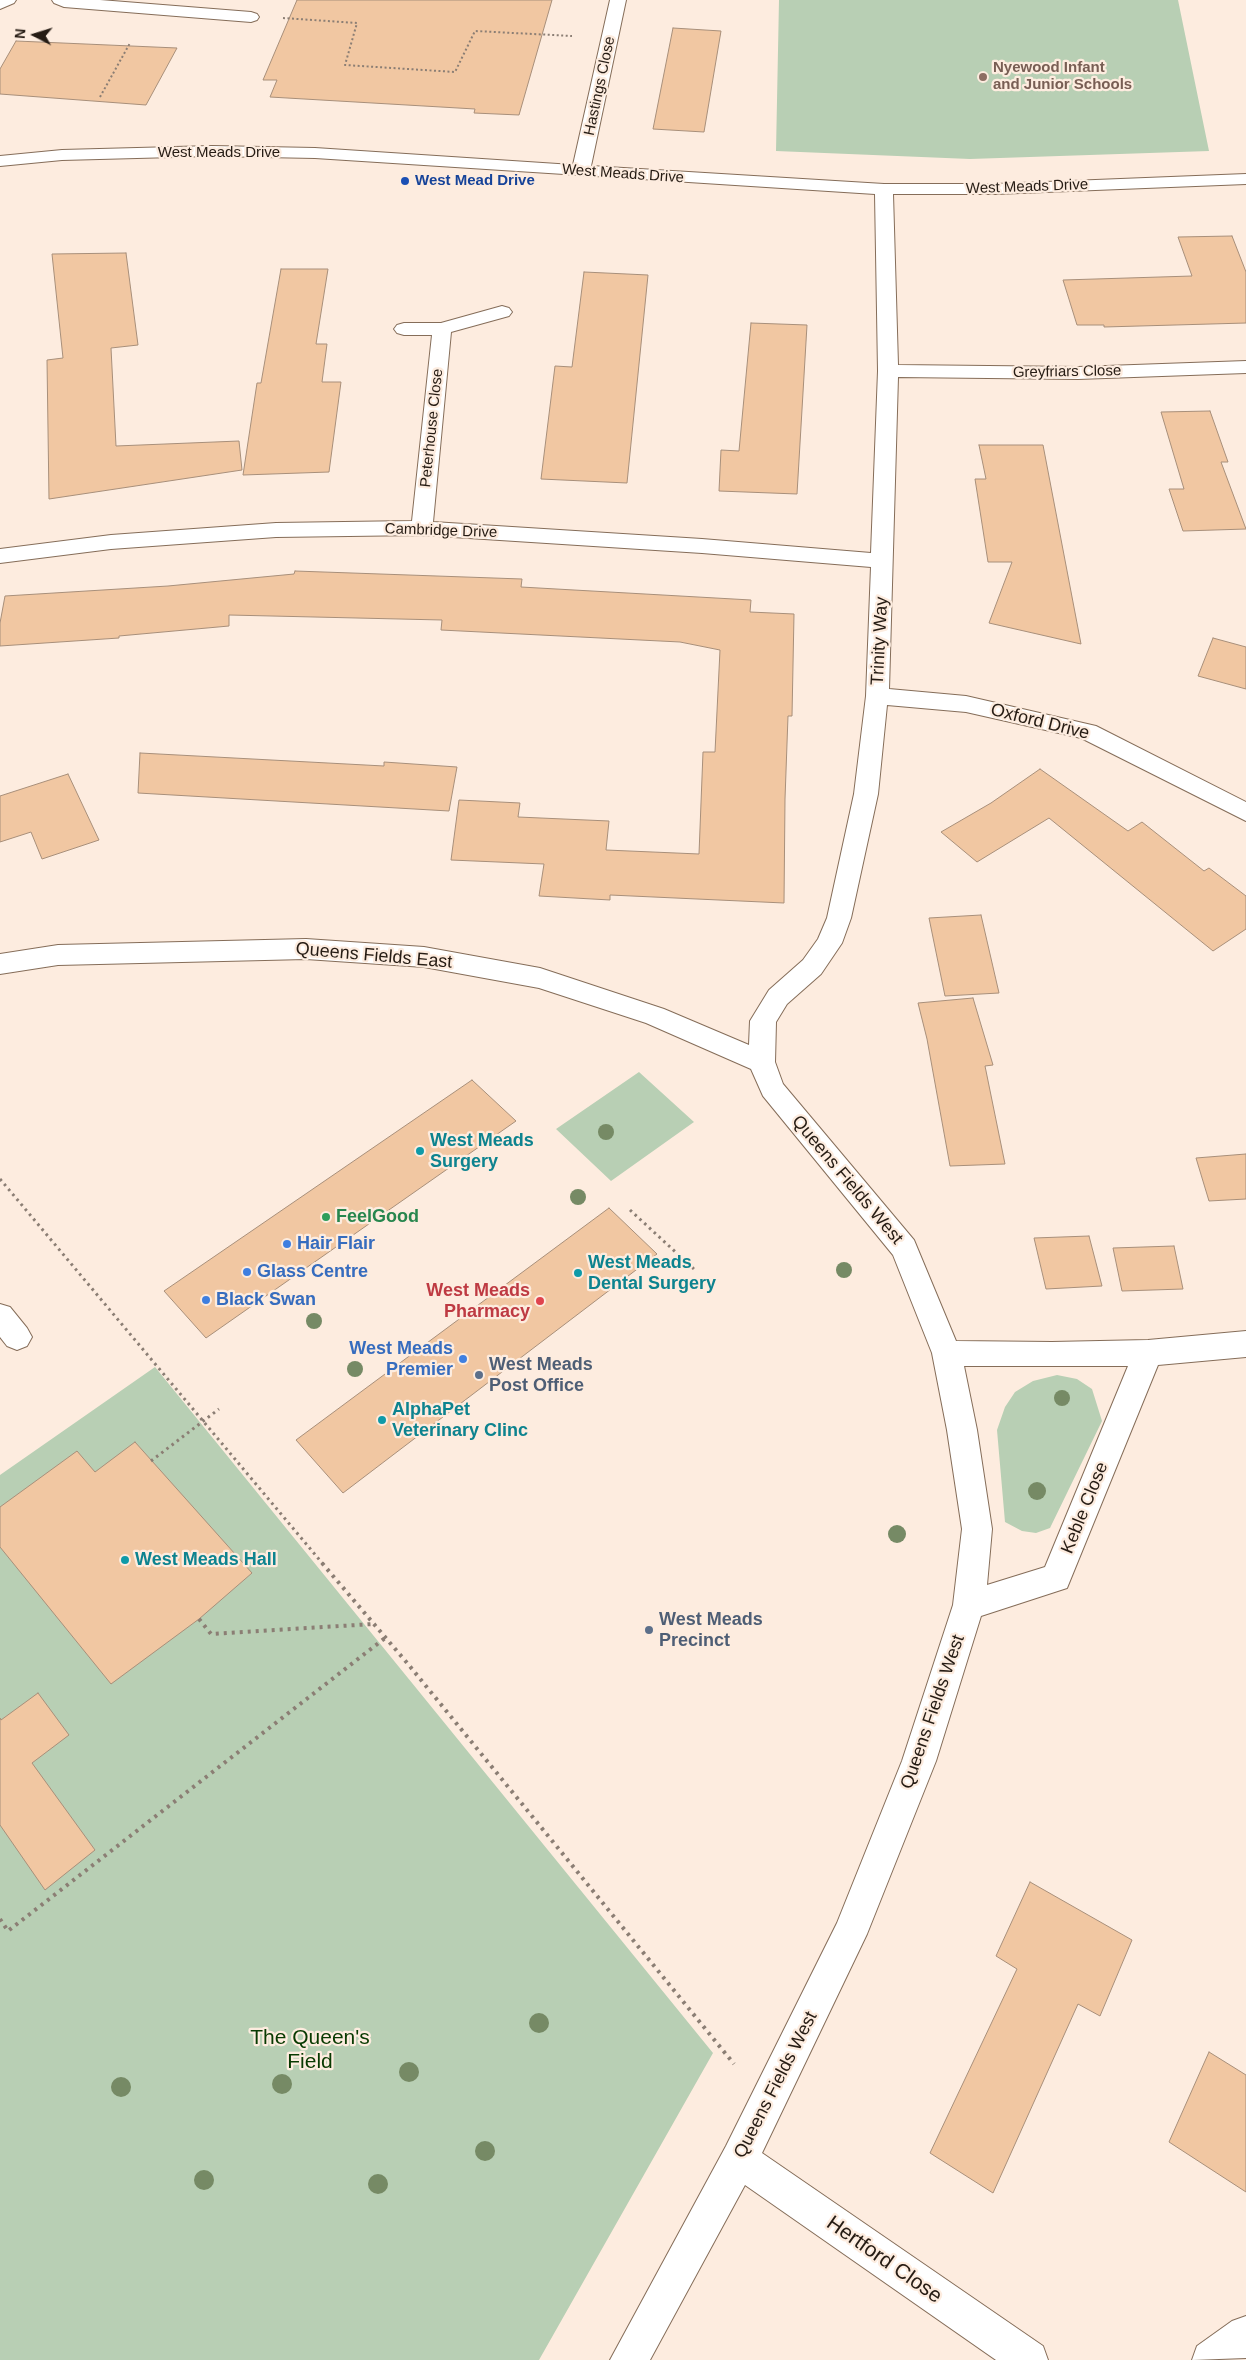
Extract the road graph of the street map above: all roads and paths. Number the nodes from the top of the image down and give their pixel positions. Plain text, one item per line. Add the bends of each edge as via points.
1 (8, 0) edge
2 (60, 0) edge
3 (618, 0) edge
4 (0, 4) edge
5 (251, 17) dead end
6 (285, 18) dead end
7 (574, 36) dead end
8 (131, 42) dead end
9 (100, 97) dead end
10 (0, 161) edge
11 (582, 171) junction
12 (1246, 179) edge
13 (884, 189) junction
14 (502, 312) dead end
15 (404, 329) dead end
16 (442, 329) junction
17 (1246, 368) edge
18 (888, 371) junction
19 (422, 528) junction
20 (0, 556) edge
21 (883, 561) junction
22 (877, 696) junction
23 (1246, 812) edge
24 (0, 964) edge
25 (762, 1062) junction
26 (0, 1179) edge
27 (630, 1210) dead end
28 (695, 1270) dead end
29 (1246, 1344) edge
30 (947, 1353) junction
31 (1148, 1353) junction
32 (219, 1409) dead end
33 (202, 1421) junction
34 (151, 1461) dead end
35 (969, 1605) junction
36 (198, 1619) dead end
37 (373, 1624) junction
38 (386, 1638) junction
39 (0, 1919) edge
40 (766, 2104) junction
41 (739, 2159) junction
42 (1246, 2335) edge
43 (629, 2360) edge
44 (1029, 2360) edge
45 (1210, 2360) edge

1 - 4 street
2 - 5 street
3 - 11 street, Hastings Close
6 - 7 path via 357,23 345,65 455,72 475,31
8 - 9 path
10 - 11 street, West Meads Drive via 212,151 316,153
11 - 13 street, West Meads Drive
12 - 13 street, West Meads Drive via 995,189
13 - 18 street, Trinity Way
14 - 16 street
15 - 16 street
16 - 19 street, Peterhouse Close
17 - 18 street, Greyfriars Close via 1069,373
18 - 21 street, Trinity Way
19 - 20 street, Cambridge Drive via 276,530 111,542
19 - 21 street, Cambridge Drive
21 - 22 street, Trinity Way
22 - 23 street, Oxford Drive via 966,704 1088,732
22 - 25 street, Trinity Way via 866,794 840,918 829,943 812,967 778,997 763,1021
24 - 25 street, Queens Fields East via 58,954 306,949 424,957 540,978 655,1016
25 - 30 street, Queens Fields West via 772,1089 904,1248
26 - 33 path
27 - 28 path
29 - 31 street
30 - 31 street
30 - 35 street, Queens Fields West via 977,1529
31 - 35 street, Keble Close via 1056,1578
32 - 33 path
33 - 34 path
33 - 37 path
35 - 40 street, Queens Fields West via 919,1761 850,1934
36 - 37 path via 211,1634
37 - 38 path
38 - 39 path via 8,1930
38 - 40 path
40 - 41 street, Queens Fields West
41 - 43 street, Queens Fields West
41 - 44 street, Hertford Close
42 - 45 street

